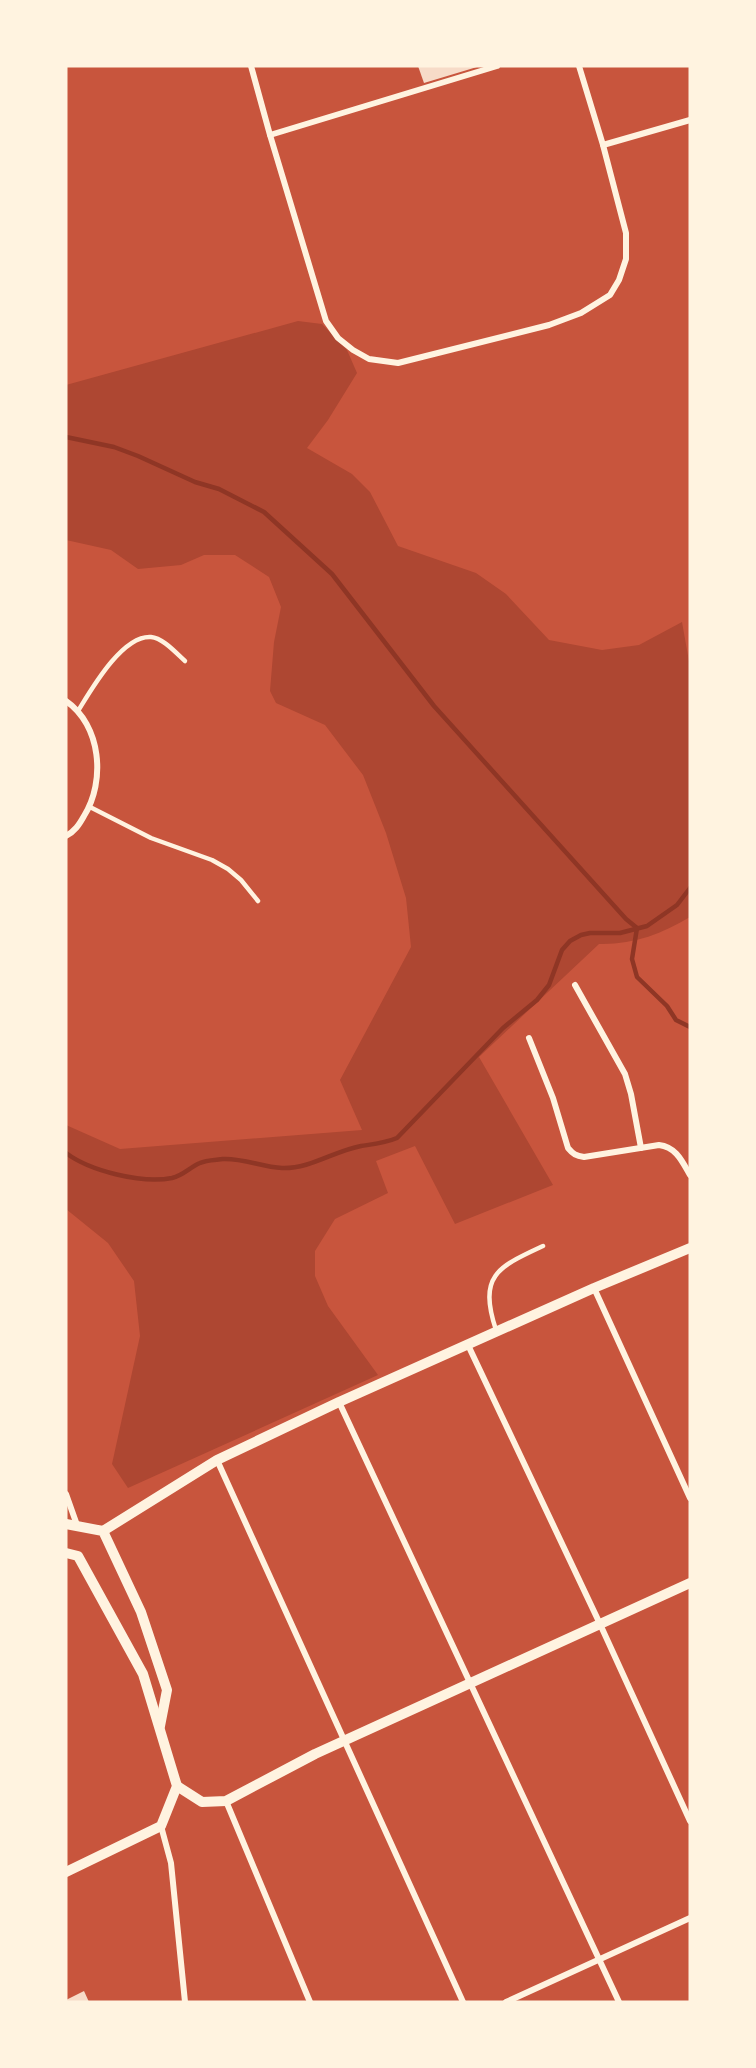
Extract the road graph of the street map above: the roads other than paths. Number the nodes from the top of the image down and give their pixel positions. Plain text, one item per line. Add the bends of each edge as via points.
1 (251, 66) edge
2 (497, 66) edge
3 (579, 66) edge
4 (690, 120) edge
5 (270, 135) junction
6 (603, 145) junction
7 (185, 661) dead end
8 (66, 701) edge
9 (78, 711) junction
10 (90, 807) junction
11 (66, 836) edge
12 (258, 901) dead end
13 (575, 985) dead end
14 (529, 1038) dead end
15 (641, 1148) junction
16 (690, 1175) edge
17 (543, 1246) dead end
18 (690, 1248) edge
19 (594, 1288) junction
20 (496, 1332) junction
21 (468, 1345) junction
22 (339, 1402) junction
23 (217, 1460) junction
24 (66, 1494) edge
25 (690, 1498) edge
26 (72, 1525) edge
27 (103, 1532) junction
28 (66, 1553) edge
29 (690, 1583) edge
30 (600, 1624) junction
31 (472, 1683) junction
32 (159, 1730) junction
33 (345, 1741) junction
34 (177, 1786) junction
35 (226, 1801) junction
36 (690, 1821) edge
37 (161, 1826) junction
38 (66, 1872) edge
39 (690, 1918) edge
40 (599, 1960) junction
41 (185, 2002) edge
42 (310, 2002) edge
43 (464, 2002) edge
44 (506, 2002) edge
45 (619, 2002) edge

1 - 5 street
2 - 5 street
3 - 6 street
4 - 6 street
5 - 6 street via 326,321 353,351 369,359 398,363 549,325 581,313 610,295 626,259 626,233
7 - 9 lane via 152,637 134,640 101,673
8 - 9 street
9 - 10 street via 92,735 97,757 97,780
10 - 11 street via 75,831
10 - 12 lane via 151,837 212,860 241,880
13 - 15 street via 625,1074
14 - 15 street via 572,1153 584,1157
15 - 16 street via 667,1146
17 - 20 lane via 506,1264 491,1282 489,1297
18 - 19 street
19 - 20 street
19 - 25 street
20 - 21 street
21 - 22 street
21 - 30 street
22 - 23 street
22 - 31 street
23 - 27 street
23 - 33 street
24 - 26 street
26 - 27 street
27 - 32 street via 141,1612 167,1690
28 - 32 street via 78,1556 143,1674
29 - 30 street
30 - 31 street
30 - 36 street
31 - 33 street
31 - 40 street
32 - 34 street
33 - 35 street
33 - 43 street
34 - 35 street via 202,1802
34 - 37 street
35 - 42 street
37 - 38 street
37 - 41 street via 171,1863
39 - 40 street
40 - 44 street
40 - 45 street

